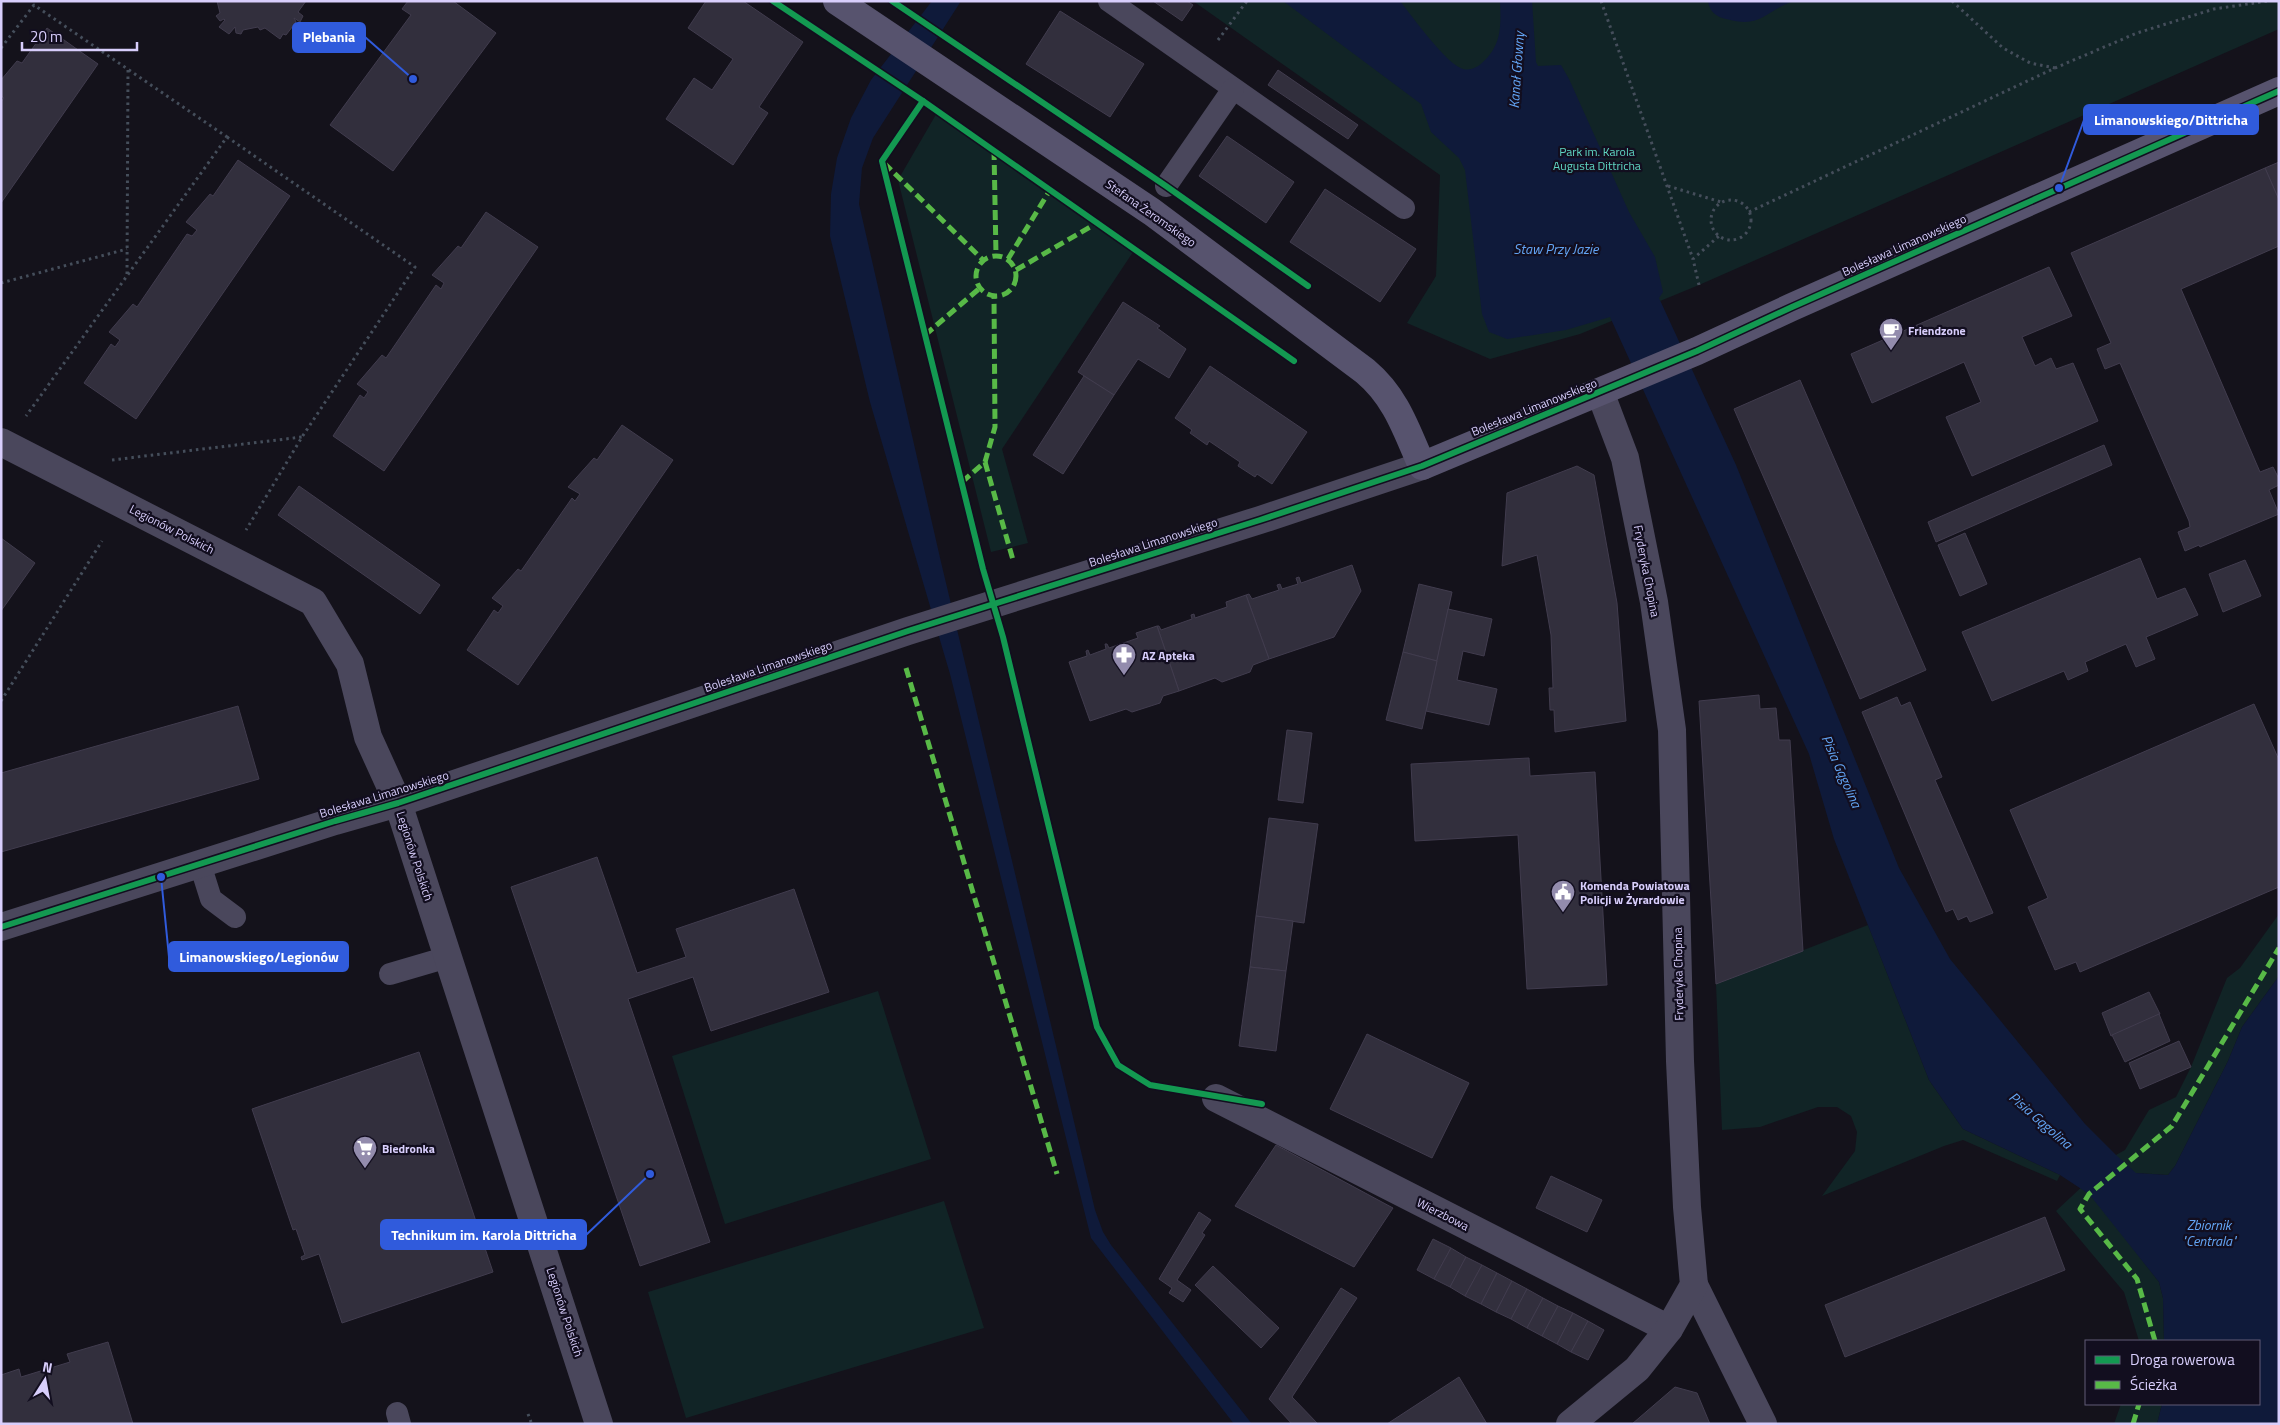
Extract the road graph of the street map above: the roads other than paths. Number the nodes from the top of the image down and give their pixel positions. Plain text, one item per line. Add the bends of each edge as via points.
1 (837, 1) edge
2 (1109, 1) edge
3 (1233, 89) junction
4 (2279, 90) edge
5 (1166, 186) dead end
6 (1404, 208) dead end
7 (1610, 388) junction
8 (1, 442) edge
9 (1422, 466) junction
10 (398, 803) junction
11 (200, 864) junction
12 (235, 917) dead end
13 (1, 927) edge
14 (448, 957) junction
15 (390, 974) dead end
16 (1216, 1098) dead end
17 (1694, 1285) junction
18 (1670, 1329) junction
19 (592, 1422) edge
20 (1570, 1424) edge
21 (1763, 1424) edge

1 - 9 street, Stefana Żeromskiego via 1152,212 1365,371 1381,384 1398,410
2 - 3 lane
3 - 5 lane
3 - 6 lane
4 - 7 street, Bolesława Limanowskiego
7 - 9 street, Bolesława Limanowskiego
7 - 17 street, Fryderyka Chopina via 1654,602 1672,730 1680,1061
8 - 10 street, Legionów Polskich via 313,602 350,664 368,737
9 - 10 street, Bolesława Limanowskiego via 993,603
10 - 11 street, Bolesława Limanowskiego
10 - 14 street, Legionów Polskich
11 - 12 lane via 211,899
11 - 13 street, Bolesława Limanowskiego
14 - 15 lane
14 - 19 street, Legionów Polskich via 548,1261
16 - 18 street, Wierzbowa
17 - 18 street
17 - 21 street
18 - 20 street via 1637,1369

